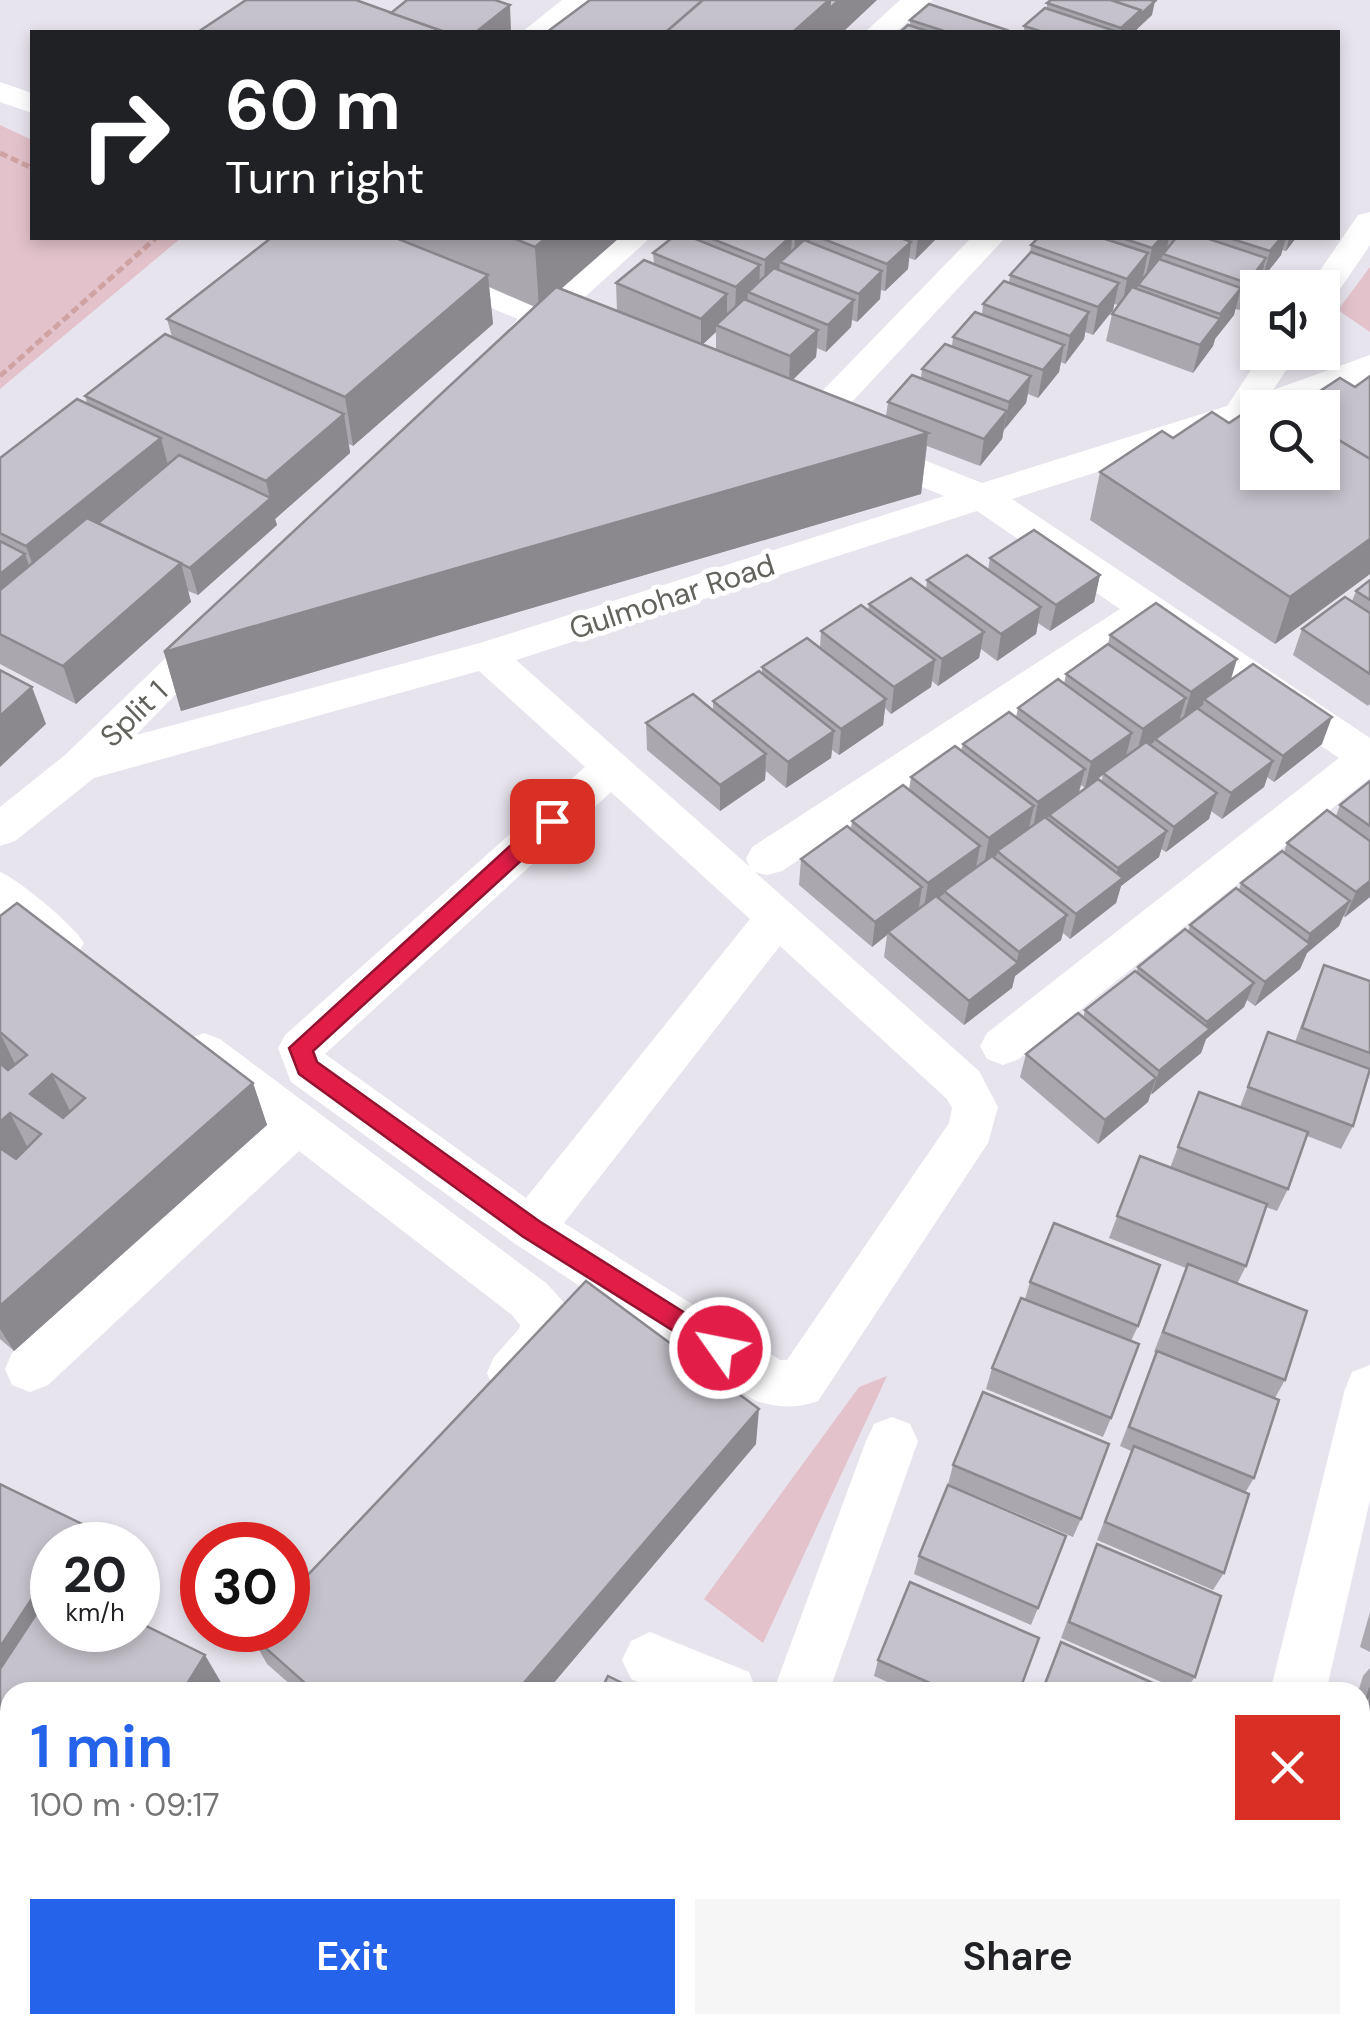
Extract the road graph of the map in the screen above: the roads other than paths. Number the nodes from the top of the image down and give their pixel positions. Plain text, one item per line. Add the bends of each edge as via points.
1 (581, 0) edge
2 (918, 0) edge
3 (539, 30) edge
4 (881, 30) edge
5 (0, 91) edge
6 (30, 103) edge
7 (1368, 222) edge
8 (357, 240) edge
9 (632, 240) edge
10 (988, 240) edge
11 (1336, 270) edge
12 (552, 307) junction
13 (612, 345) edge
14 (499, 356) edge
15 (1370, 366) edge
16 (1306, 390) edge
17 (773, 412) edge
18 (1240, 414) edge
19 (809, 426) junction
20 (984, 498) junction
21 (248, 602) edge
22 (1148, 609) junction
23 (486, 655) junction
24 (1369, 757) edge
25 (80, 766) junction
26 (611, 768) junction
27 (0, 830) edge
28 (767, 859) dead end
29 (0, 889) edge
30 (777, 917) junction
31 (99, 972) edge
32 (162, 1022) edge
33 (1004, 1046) dead end
34 (299, 1121) junction
35 (531, 1228) junction
36 (30, 1369) dead end
37 (1370, 1389) edge
38 (488, 1400) edge
39 (892, 1440) dead end
40 (650, 1660) dead end
41 (704, 1682) edge
42 (805, 1682) edge
43 (1300, 1682) edge

1 - 3 street
2 - 4 street
5 - 6 street
7 - 11 street
8 - 12 street
9 - 12 street
10 - 19 street
12 - 13 street
12 - 14 street
15 - 16 street, Gulmohar Road
17 - 19 street
18 - 20 street, Gulmohar Road
19 - 20 street
20 - 22 street
20 - 23 street, Gulmohar Road
21 - 25 street, Split 1
22 - 24 street
22 - 28 street
23 - 25 street, Gulmohar Road
23 - 26 street
24 - 33 street
25 - 27 street, Split 1
26 - 30 street
26 - 35 street via 300,1048 307,1068
29 - 31 street
30 - 35 street
30 - 35 street via 963,1085 976,1107 971,1129 800,1384 772,1383
32 - 34 street
34 - 36 street
34 - 38 street via 547,1319 541,1341
37 - 43 street
39 - 42 street
40 - 41 street

